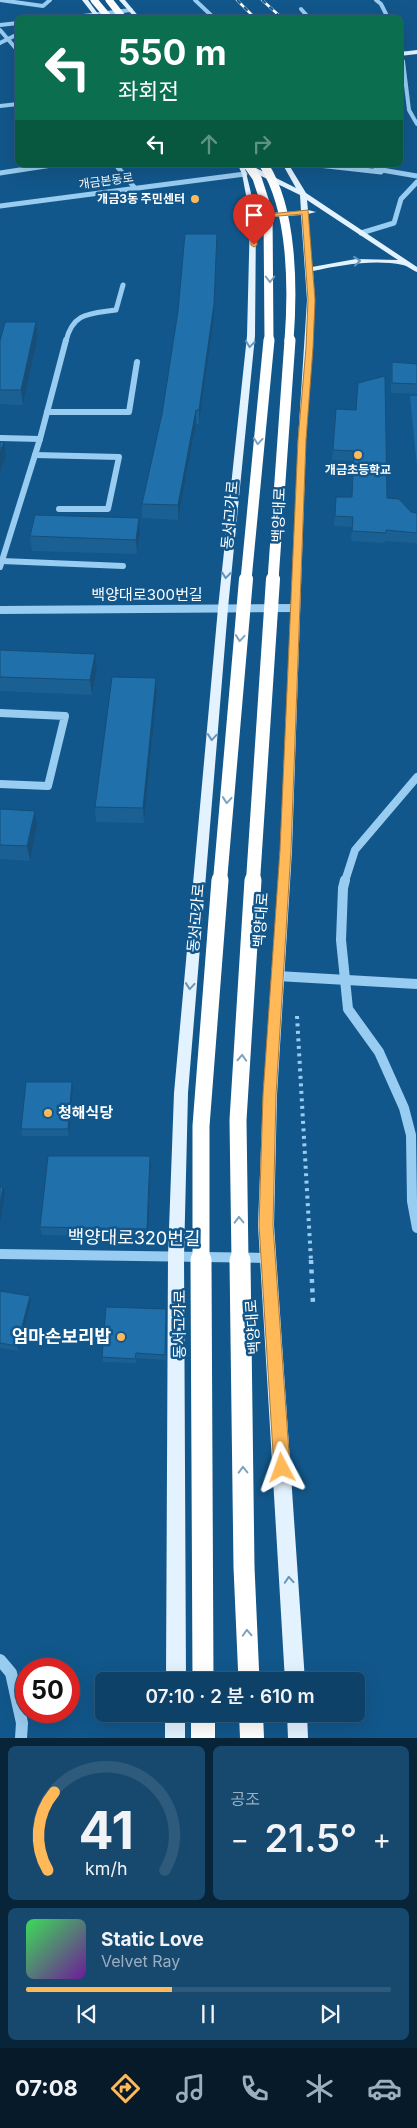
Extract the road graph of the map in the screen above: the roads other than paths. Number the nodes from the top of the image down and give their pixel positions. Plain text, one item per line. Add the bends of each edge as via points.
1 (0, 0) edge
2 (50, 0) edge
3 (85, 0) edge
4 (94, 0) edge
5 (109, 0) edge
6 (122, 0) edge
7 (195, 0) edge
8 (376, 0) edge
9 (301, 9) dead end
10 (131, 10) junction
11 (96, 15) edge
12 (103, 15) edge
13 (106, 15) edge
14 (121, 15) edge
15 (135, 15) edge
16 (211, 15) edge
17 (306, 15) edge
18 (386, 15) edge
19 (15, 23) edge
20 (0, 25) edge
21 (0, 30) edge
22 (15, 36) edge
23 (8, 39) junction
24 (0, 43) edge
25 (15, 47) edge
26 (417, 52) edge
27 (417, 56) edge
28 (403, 58) edge
29 (15, 104) edge
30 (0, 106) edge
31 (417, 124) edge
32 (39, 167) edge
33 (118, 167) edge
34 (245, 167) edge
35 (265, 167) edge
36 (287, 167) edge
37 (336, 167) edge
38 (370, 167) edge
39 (381, 172) junction
40 (0, 173) edge
41 (417, 176) edge
42 (417, 182) edge
43 (134, 188) junction
44 (303, 194) junction
45 (0, 205) edge
46 (305, 211) junction
47 (332, 214) junction
48 (253, 216) junction
49 (360, 233) junction
50 (406, 264) junction
51 (309, 270) junction
52 (417, 270) edge
53 (123, 285) dead end
54 (137, 362) dead end
55 (47, 412) junction
56 (0, 438) edge
57 (40, 439) junction
58 (35, 455) junction
59 (58, 509) dead end
60 (1, 564) edge
61 (123, 566) dead end
62 (223, 608) junction
63 (295, 608) junction
64 (0, 610) edge
65 (0, 713) edge
66 (417, 778) edge
67 (0, 784) edge
68 (278, 976) junction
69 (346, 981) junction
70 (417, 984) edge
71 (417, 1228) edge
72 (0, 1254) edge
73 (176, 1256) junction
74 (268, 1258) junction
75 (0, 1660) edge
76 (176, 1672) edge
77 (203, 1672) edge
78 (249, 1672) edge
79 (294, 1672) edge
80 (176, 1722) edge
81 (203, 1722) edge
82 (251, 1722) edge
83 (297, 1722) edge
84 (21, 1738) edge
85 (176, 1738) edge
86 (203, 1738) edge
87 (252, 1738) edge
88 (298, 1738) edge

1 - 2 street via 43,6
3 - 11 main road
4 - 13 highway, bridge
5 - 14 highway, bridge
6 - 10 main road
7 - 16 street
8 - 18 street
9 - 17 street
10 - 12 street
10 - 15 main road
19 - 20 street
21 - 23 street
22 - 23 street
23 - 24 street
23 - 25 street
26 - 28 main road
27 - 28 main road
28 - 31 street via 410,110
29 - 30 street
32 - 40 street
33 - 43 street
34 - 43 street, 개금본동로
34 - 44 main road
34 - 48 main road
34 -> 77 highway, 동서고가로, bridge via 257,178 268,212 270,333 234,706 201,1126
78 -> 35 highway, bridge via 244,1567 238,1120 290,333 285,215 275,182
36 - 44 main road, 백양대로
37 - 39 street
38 - 39 street
39 - 41 street
42 - 49 street via 397,202 394,223
43 - 45 street, 개금본동로
44 - 46 main road, 백양대로
44 - 47 main road
46 - 47 main road
46 - 48 main road
46 - 51 main road, 백양대로
47 - 49 main road
48 -> 62 main road via 251,336
49 - 50 main road
51 -> 50 main road via 377,259
50 - 52 main road
51 - 63 main road, 백양대로 via 310,348 302,440
53 - 55 street via 116,310 83,315 69,328
54 - 55 street via 129,412
55 - 57 street
56 - 57 street
57 - 58 street
58 - 59 street via 119,458 108,509
58 - 60 street
60 - 61 street
62 - 63 street, 백양대로300번길
62 - 64 street, 백양대로300번길
62 -> 73 main road via 181,1093
63 - 68 main road, 백양대로
65 - 67 street via 65,716 48,786
66 - 69 street via 355,850 343,888 341,940
68 - 69 street
68 - 74 main road, 백양대로 via 270,1095
69 - 70 street
69 - 71 street via 348,1009 379,1052 404,1108 411,1135 412,1201
72 - 73 street, 백양대로320번길
73 - 74 street, 백양대로320번길
73 - 76 main road
79 -> 74 main road, 백양대로
75 - 84 street via 10,1673 22,1723
80 - 85 main road
81 - 86 highway
82 - 87 highway
83 - 88 main road

